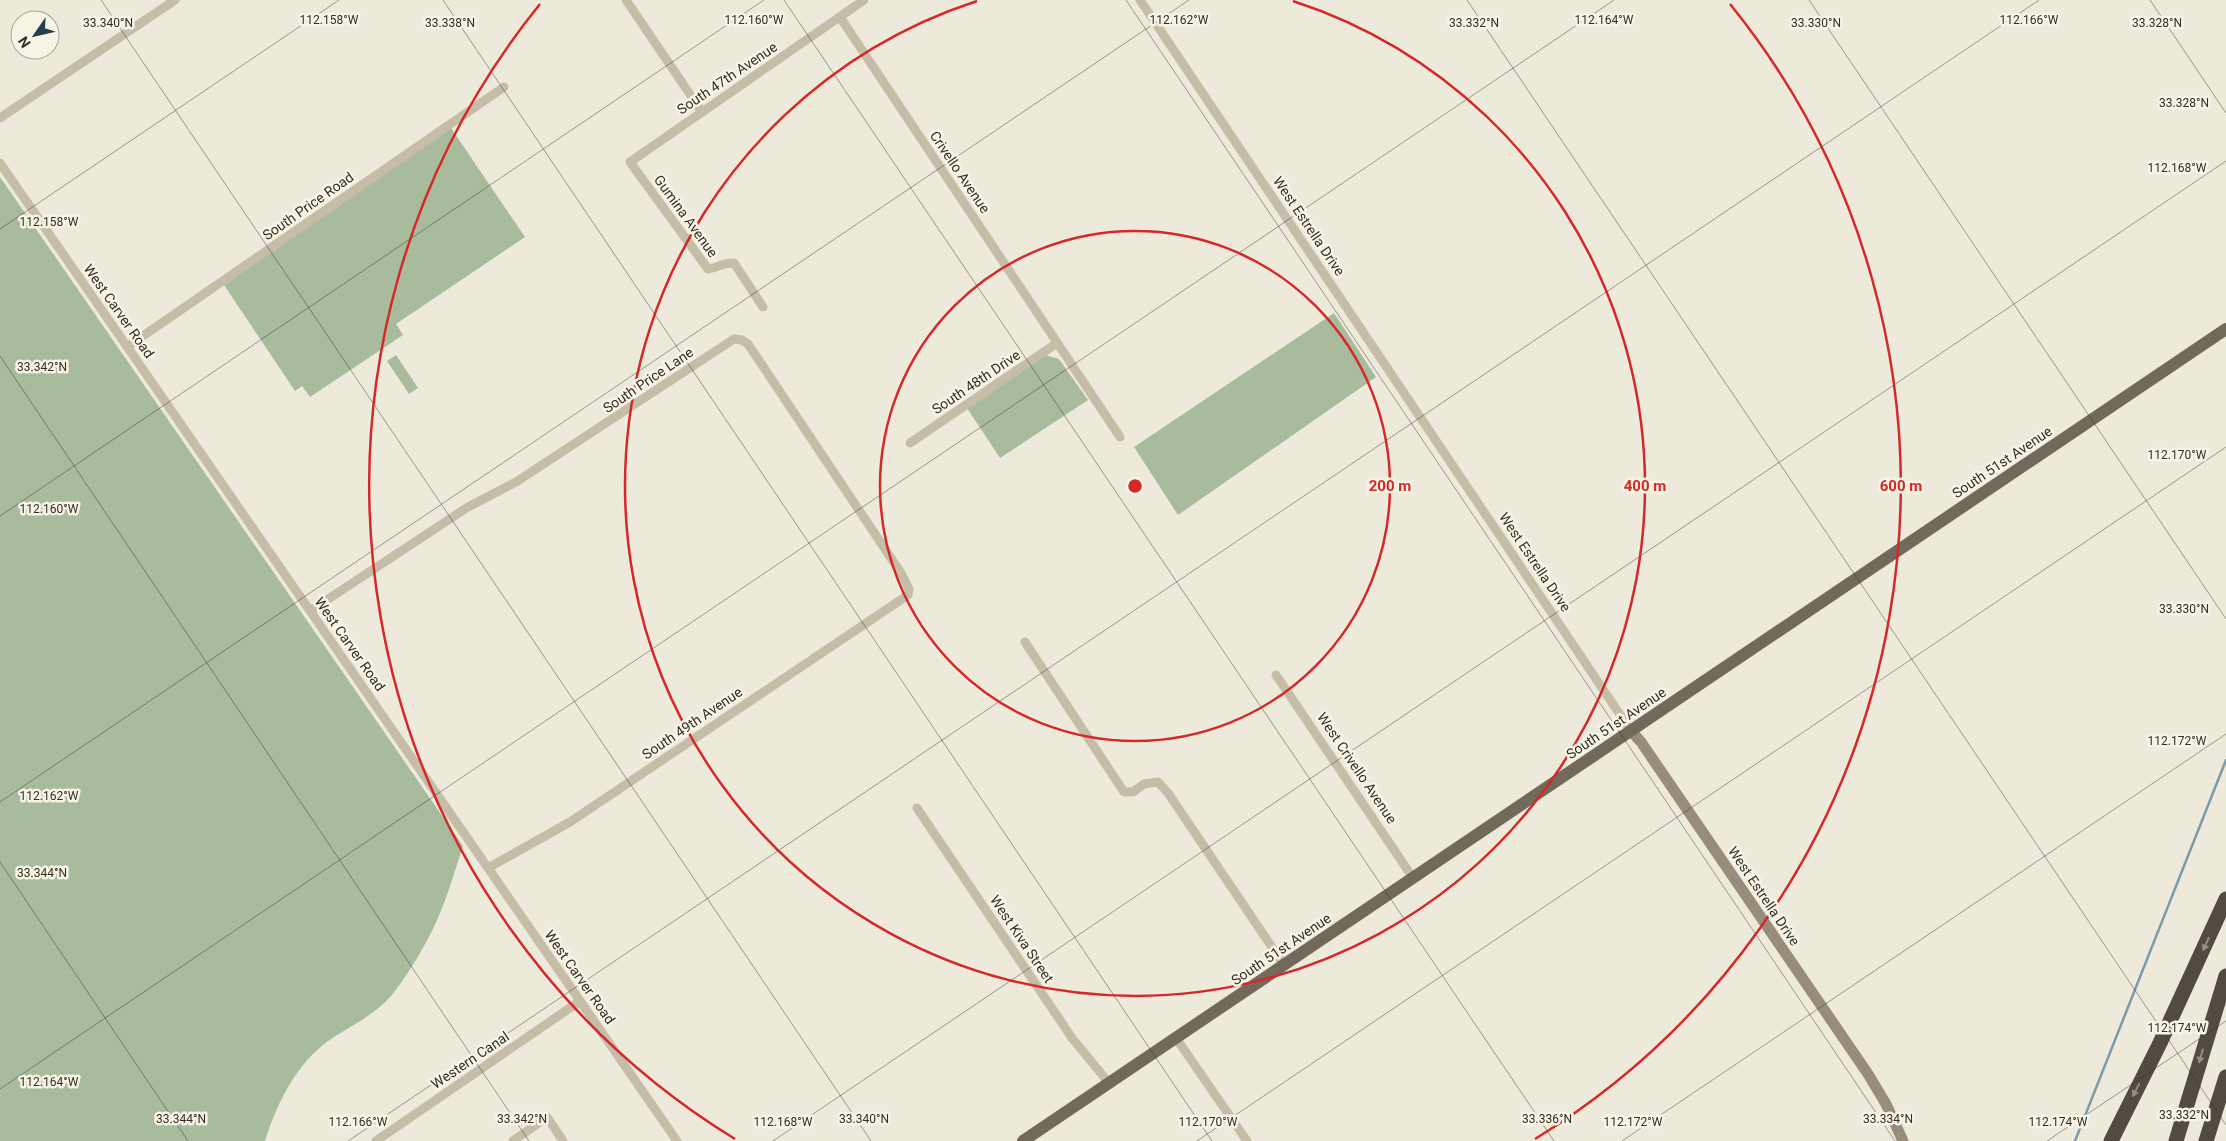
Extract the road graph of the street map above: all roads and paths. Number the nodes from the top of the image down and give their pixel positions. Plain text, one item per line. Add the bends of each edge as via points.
1 (175, 0) edge
2 (626, 0) edge
3 (864, 0) edge
4 (1140, 0) edge
5 (840, 17) junction
6 (504, 87) dead end
7 (702, 112) junction
8 (0, 118) edge
9 (630, 162) joint
10 (0, 163) edge
11 (763, 306) dead end
12 (2226, 329) edge
13 (1057, 343) junction
14 (127, 347) junction
15 (1120, 437) dead end
16 (910, 443) dead end
17 (908, 595) joint
18 (316, 607) junction
19 (1025, 642) dead end
20 (1276, 675) dead end
21 (1631, 731) junction
22 (917, 808) dead end
23 (488, 868) junction
24 (1413, 878) junction
25 (2226, 899) edge
26 (1284, 965) junction
27 (2226, 976) edge
28 (580, 1001) junction
29 (1176, 1038) junction
30 (2226, 1077) edge
31 (1109, 1083) junction
32 (376, 1141) edge
33 (513, 1141) edge
34 (563, 1141) edge
35 (677, 1141) edge
36 (1023, 1141) edge
37 (1246, 1141) edge
38 (1903, 1141) edge
39 (2110, 1141) edge
40 (2176, 1141) edge
41 (2206, 1141) edge

1 - 8 street
2 - 7 street
3 - 5 street, South 47th Avenue
4 - 21 street, West Estrella Drive
5 - 7 street, South 47th Avenue
5 - 13 street, Crivello Avenue
6 - 14 street, South Price Road
7 - 9 street, South 47th Avenue
9 - 11 street, Gumina Avenue via 708,269 725,262 734,263
10 - 14 street, West Carver Road
12 - 21 main road, South 51st Avenue
13 - 15 street
13 - 16 street, South 48th Drive
14 - 18 street, West Carver Road
17 - 18 street, South Price Lane via 909,589 901,573 748,344 734,339 516,482 468,507
17 - 23 street, South 49th Avenue via 570,822
18 - 23 street, West Carver Road
19 - 26 street via 1124,792 1133,792 1144,784 1158,782
20 - 24 street, West Crivello Avenue
21 - 24 main road, South 51st Avenue
21 - 38 main road, West Estrella Drive via 1868,1074
22 - 31 street, West Kiva Street via 1072,1038
23 - 28 street, West Carver Road
24 - 26 main road, South 51st Avenue
25 -> 39 highway via 2160,1043
26 - 29 main road, South 51st Avenue
27 -> 40 highway
28 - 32 street, Western Canal
28 - 35 street, West Carver Road
29 - 31 main road, South 51st Avenue
29 - 37 street
30 - 41 highway
31 - 36 main road, South 51st Avenue
33 - 34 street via 547,1117

